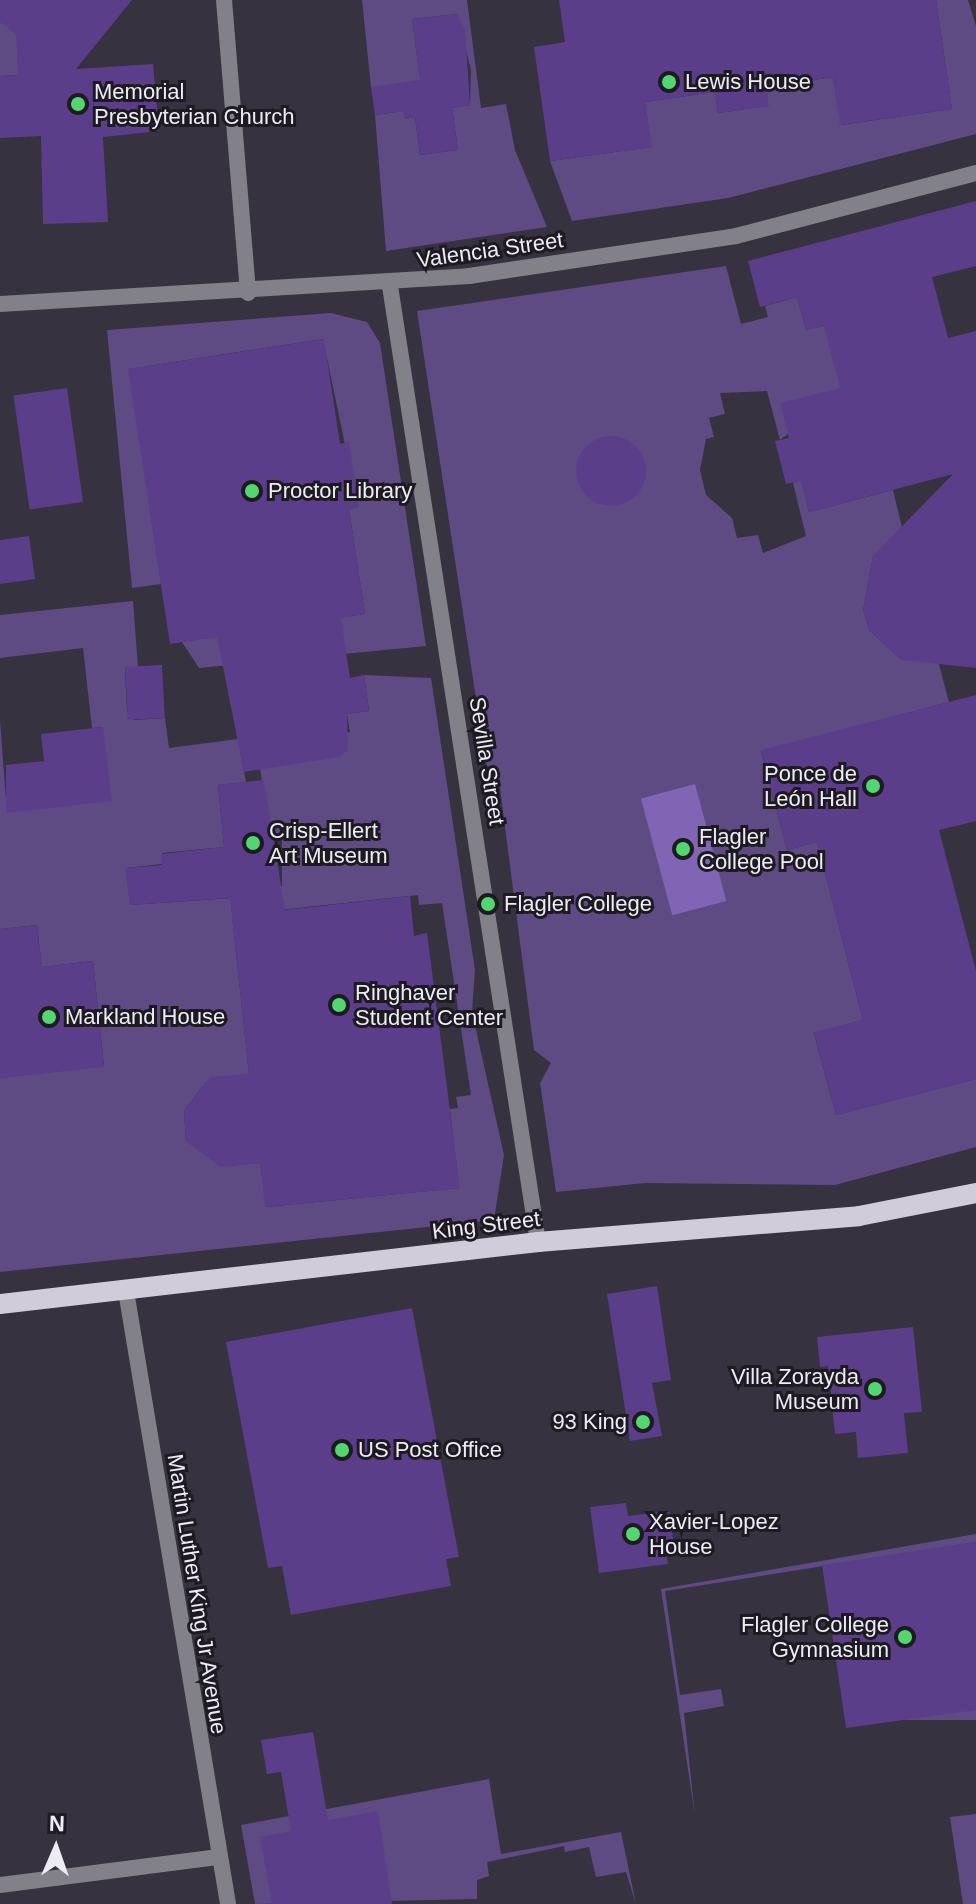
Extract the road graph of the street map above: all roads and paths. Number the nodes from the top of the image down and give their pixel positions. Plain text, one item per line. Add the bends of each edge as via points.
1 (224, 0) edge
2 (976, 173) edge
3 (390, 286) junction
4 (248, 293) junction
5 (0, 304) edge
6 (976, 1193) edge
7 (538, 1242) junction
8 (126, 1291) junction
9 (0, 1304) edge
10 (219, 1857) junction
11 (0, 1885) edge
12 (228, 1904) edge

1 - 4 street
2 - 3 street, Valencia Street via 736,236
3 - 4 street, Valencia Street
3 - 7 street, Sevilla Street
4 - 5 street, Valencia Street
6 - 7 main road, King Street via 859,1216
7 - 8 main road, King Street
8 - 9 main road, King Street
8 - 10 street, Martin Luther King Jr Avenue
10 - 11 street
10 - 12 street, Martin Luther King Jr Avenue

